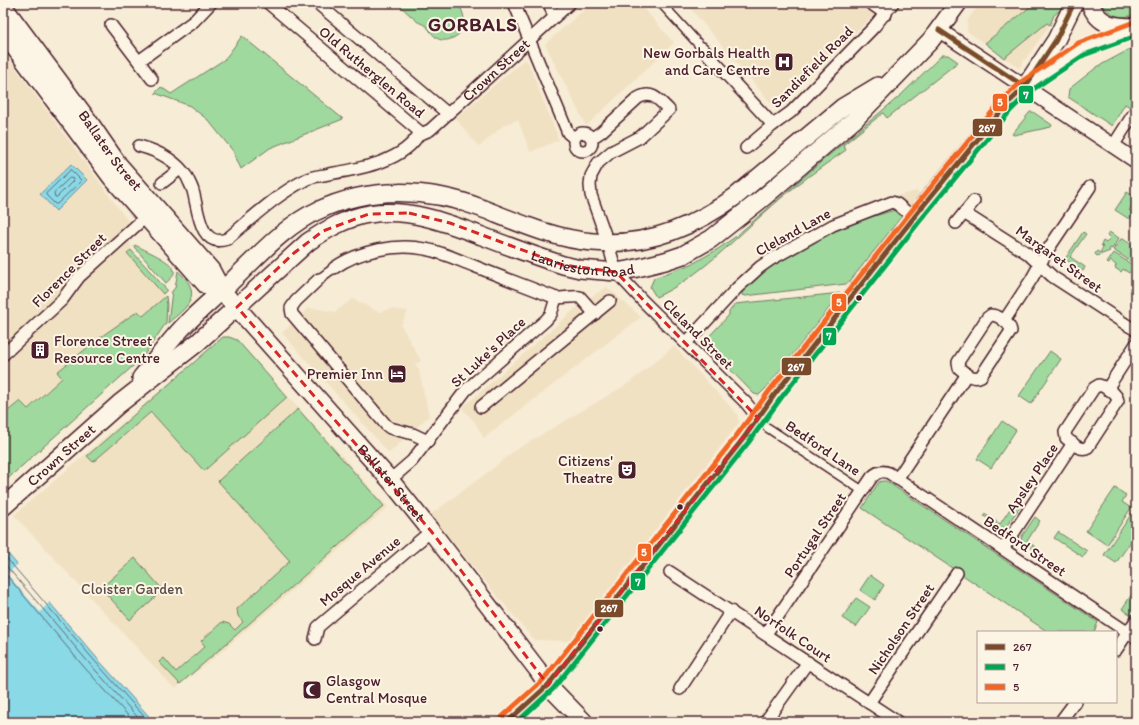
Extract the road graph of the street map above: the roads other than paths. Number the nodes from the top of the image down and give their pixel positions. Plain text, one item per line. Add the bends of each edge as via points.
1 (211, 3) edge
2 (268, 3) edge
3 (317, 3) edge
4 (514, 3) edge
5 (549, 3) edge
6 (570, 3) edge
7 (661, 3) edge
8 (870, 3) edge
9 (893, 3) edge
10 (958, 3) edge
11 (1074, 3) edge
12 (1090, 3) edge
13 (3, 6) edge
14 (886, 14) junction
15 (554, 16) junction
16 (111, 25) dead end
17 (1136, 28) edge
18 (939, 30) junction
19 (3, 32) edge
20 (529, 41) junction
21 (702, 48) joint
22 (139, 61) junction
23 (898, 73) junction
24 (152, 79) dead end
25 (1025, 87) junction
26 (1136, 110) edge
27 (447, 113) junction
28 (773, 125) junction
29 (420, 132) junction
30 (574, 138) junction
31 (592, 138) junction
32 (139, 146) dead end
33 (1113, 146) junction
34 (746, 148) dead end
35 (1136, 161) edge
36 (180, 169) junction
37 (162, 183) dead end
38 (1090, 187) dead end
39 (974, 201) dead end
40 (150, 212) junction
41 (964, 213) junction
42 (914, 218) junction
43 (956, 223) dead end
44 (608, 243) junction
45 (1040, 264) junction
46 (334, 268) joint
47 (616, 272) junction
48 (319, 279) joint
49 (222, 291) junction
50 (556, 298) junction
51 (610, 301) dead end
52 (237, 307) junction
53 (595, 314) junction
54 (1004, 322) junction
55 (1136, 330) edge
56 (686, 343) junction
57 (1136, 344) edge
58 (3, 355) edge
59 (967, 374) junction
60 (1107, 389) junction
61 (120, 404) junction
62 (481, 407) dead end
63 (763, 423) junction
64 (428, 441) junction
65 (1073, 443) junction
66 (897, 479) junction
67 (390, 480) junction
68 (863, 491) junction
69 (3, 507) edge
70 (431, 531) junction
71 (1003, 549) junction
72 (670, 572) dead end
73 (957, 573) dead end
74 (731, 611) junction
75 (1136, 620) edge
76 (766, 634) junction
77 (1132, 635) edge
78 (315, 639) dead end
79 (1117, 649) edge
80 (808, 662) junction
81 (548, 685) junction
82 (680, 689) dead end
83 (869, 703) junction
84 (1073, 703) edge
85 (883, 718) edge
86 (508, 722) edge
87 (584, 722) edge
88 (765, 722) edge
89 (898, 722) edge
90 (1060, 722) edge

1 - 22 street via 194,21
2 - 29 street, Old Rutherglen Road
3 - 27 street, Old Rutherglen Road
4 - 20 street
5 - 15 street
6 - 15 street, Crown Street
7 - 21 street
8 - 14 street
9 - 14 street, Sandiefield Road
10 - 18 main road, Laurieston Road
11 - 25 main road via 1056,40
12 - 17 main road via 1092,10 1104,22 1118,27
13 - 40 main road, Ballater Street via 87,119
14 - 28 street, Sandiefield Road via 791,112
15 - 20 street, Crown Street
16 - 22 street
17 - 25 street via 1081,49
18 - 23 main road, Laurieston Road
18 - 25 street
19 - 40 main road, Ballater Street via 112,178
20 - 27 street, Crown Street
20 - 30 street via 568,133
21 - 28 street
22 - 24 street
23 - 44 main road, Laurieston Road via 843,107 736,196 700,220 646,239
23 - 47 main road, Laurieston Road via 854,120 716,235 696,248 673,258
25 - 33 street
25 - 42 main road via 1006,105
26 - 33 street
27 - 29 street, Crown Street via 430,130
28 - 34 street, Sandiefield Road
29 - 36 street via 416,140 393,158 307,179 279,196 223,240 214,239 202,226 197,215 193,191
30 - 31 street via 585,132
30 - 31 street via 575,147 586,151 591,147
31 - 44 street via 643,95 656,97 669,110 640,137 604,157 592,176 591,195
32 - 36 street via 159,152
33 - 35 street
36 - 37 street
38 - 45 street
39 - 41 street
40 - 49 main road, Ballater Street via 211,270
40 - 58 street, Florence Street via 79,278 62,300
41 - 43 street
41 - 45 street, Margaret Street
42 - 56 street, Cleland Lane via 892,202 834,225 783,252 750,276
42 - 63 main road via 775,394
44 - 47 street
44 - 49 main road, Laurieston Road via 562,237 443,196 396,192 373,194 332,205 307,216 273,243
45 - 54 street
45 - 55 street, Margaret Street via 1053,277
46 - 48 street
46 - 50 street via 354,258 384,249 425,249
47 - 52 main road, Laurieston Road via 562,265 429,217 409,213 369,214 340,223 308,242
47 - 56 street, Cleland Street
48 - 64 street via 291,308 296,320 386,425
49 - 52 main road, Ballater Street
49 - 61 main road, Crown Street via 183,327
50 - 53 street via 580,297
50 - 64 street, St Luke's Place via 551,314 546,320 466,390
51 - 53 street
52 - 61 main road, Crown Street via 197,343
52 - 67 main road, Ballater Street
53 - 62 street
54 - 59 street via 1010,327 1010,332 981,376 975,378
54 - 59 street via 994,315 987,318 958,362 959,368
56 - 63 street, Cleland Street
57 - 60 street
59 - 66 street
60 - 65 street, Apsley Place via 1101,385 1095,387 1064,434
60 - 65 street, Apsley Place via 1116,396 1116,404 1087,448 1081,448
61 - 69 main road, Crown Street
63 - 68 street, Bedford Lane
63 - 81 main road via 733,451
64 - 67 street, St Luke's Place via 412,461
65 - 71 street, Apsley Place
66 - 68 street, Portugal Street via 887,472 879,472 872,477
66 - 71 street, Bedford Street
67 - 70 main road, Ballater Street
68 - 76 street, Portugal Street
70 - 78 street, Mosque Avenue via 318,627
70 - 81 main road, Ballater Street
71 - 77 street, Bedford Street
72 - 74 street, Norfolk Court
73 - 83 street, Nicholson Street
74 - 76 street, Norfolk Court
74 - 82 street
75 - 77 street
76 - 80 street, Norfolk Court
77 - 79 street
80 - 83 street, Norfolk Court
80 - 88 street
81 - 86 main road
81 - 87 main road, Ballater Street
83 - 85 street, Norfolk Court
84 - 90 street
85 - 89 street, Norfolk Court

